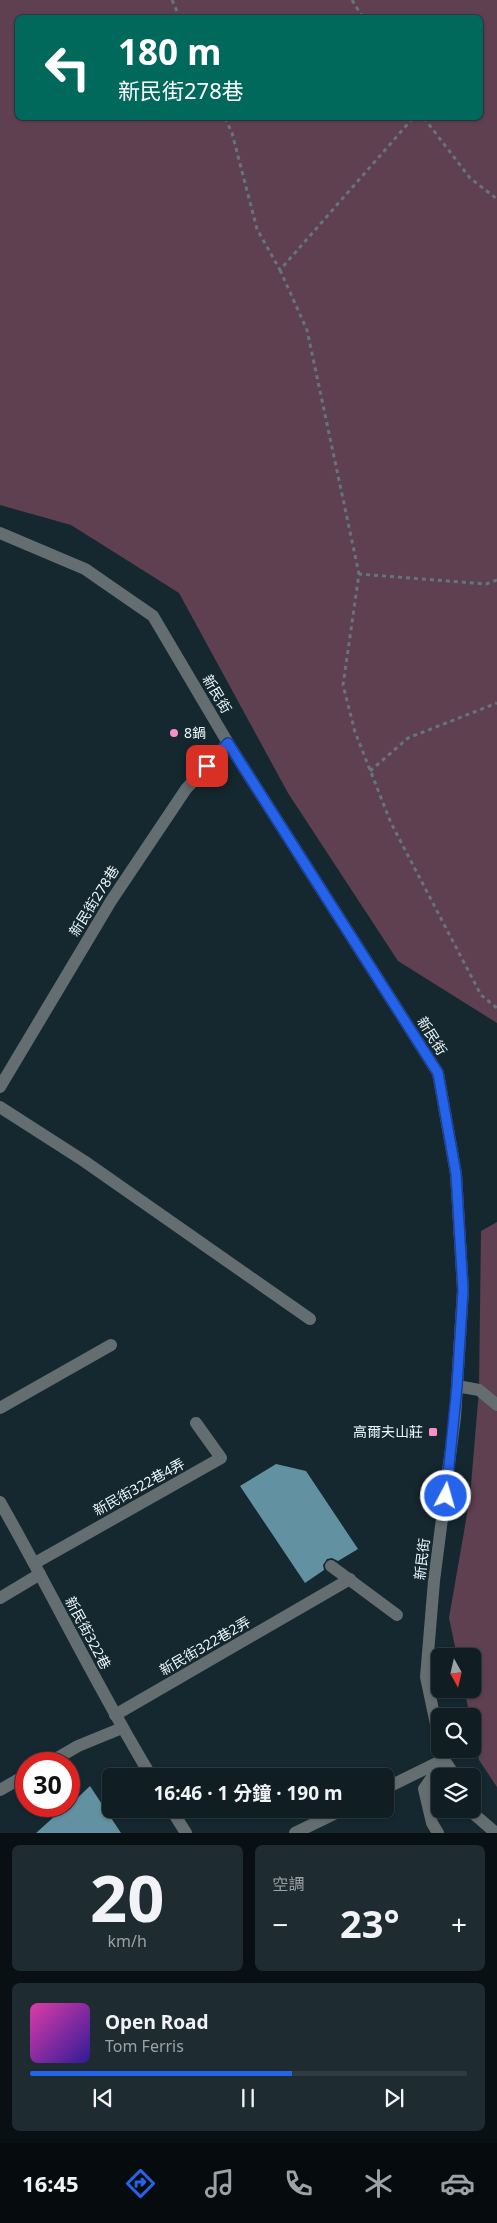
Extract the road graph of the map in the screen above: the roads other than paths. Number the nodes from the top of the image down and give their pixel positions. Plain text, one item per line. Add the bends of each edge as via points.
1 (0, 533) edge
2 (228, 743) junction
3 (0, 1087) edge
4 (0, 1107) edge
5 (310, 1319) dead end
6 (111, 1345) dead end
7 (457, 1386) junction
8 (497, 1405) edge
9 (0, 1408) edge
10 (196, 1423) dead end
11 (0, 1502) edge
12 (331, 1566) dead end
13 (37, 1569) junction
14 (350, 1580) junction
15 (0, 1598) edge
16 (397, 1614) dead end
17 (433, 1708) edge
18 (114, 1715) junction
19 (122, 1728) junction
20 (68, 1752) edge
21 (435, 1758) edge
22 (440, 1758) edge
23 (146, 1768) edge
24 (15, 1781) edge
25 (394, 1783) edge
26 (0, 1790) edge
27 (177, 1818) edge
28 (326, 1818) edge
29 (478, 1818) edge
30 (186, 1833) edge
31 (295, 1833) edge
32 (438, 1833) edge
33 (496, 1833) edge

1 - 2 street, 新民街 via 84,569 153,616
2 - 3 street, 新民街278巷 via 186,789 111,901
2 - 7 street, 新民街 via 438,1073 457,1183 463,1290
4 - 5 street via 84,1161
6 - 9 street
7 - 8 street via 479,1390
7 - 17 street, 新民街 via 426,1677
10 - 13 street, 新民街322巷4弄 via 221,1458
11 - 13 street, 新民街322巷
12 - 14 street
13 - 15 street
13 - 18 street, 新民街322巷
14 - 16 street
14 - 18 street, 新民街322巷2弄
18 - 19 street, 新民街322巷
19 - 20 street
19 - 23 street, 新民街322巷
21 - 25 street
22 - 32 street via 424,1789 432,1824
24 - 26 street
27 - 30 street
28 - 31 street
29 - 33 street

